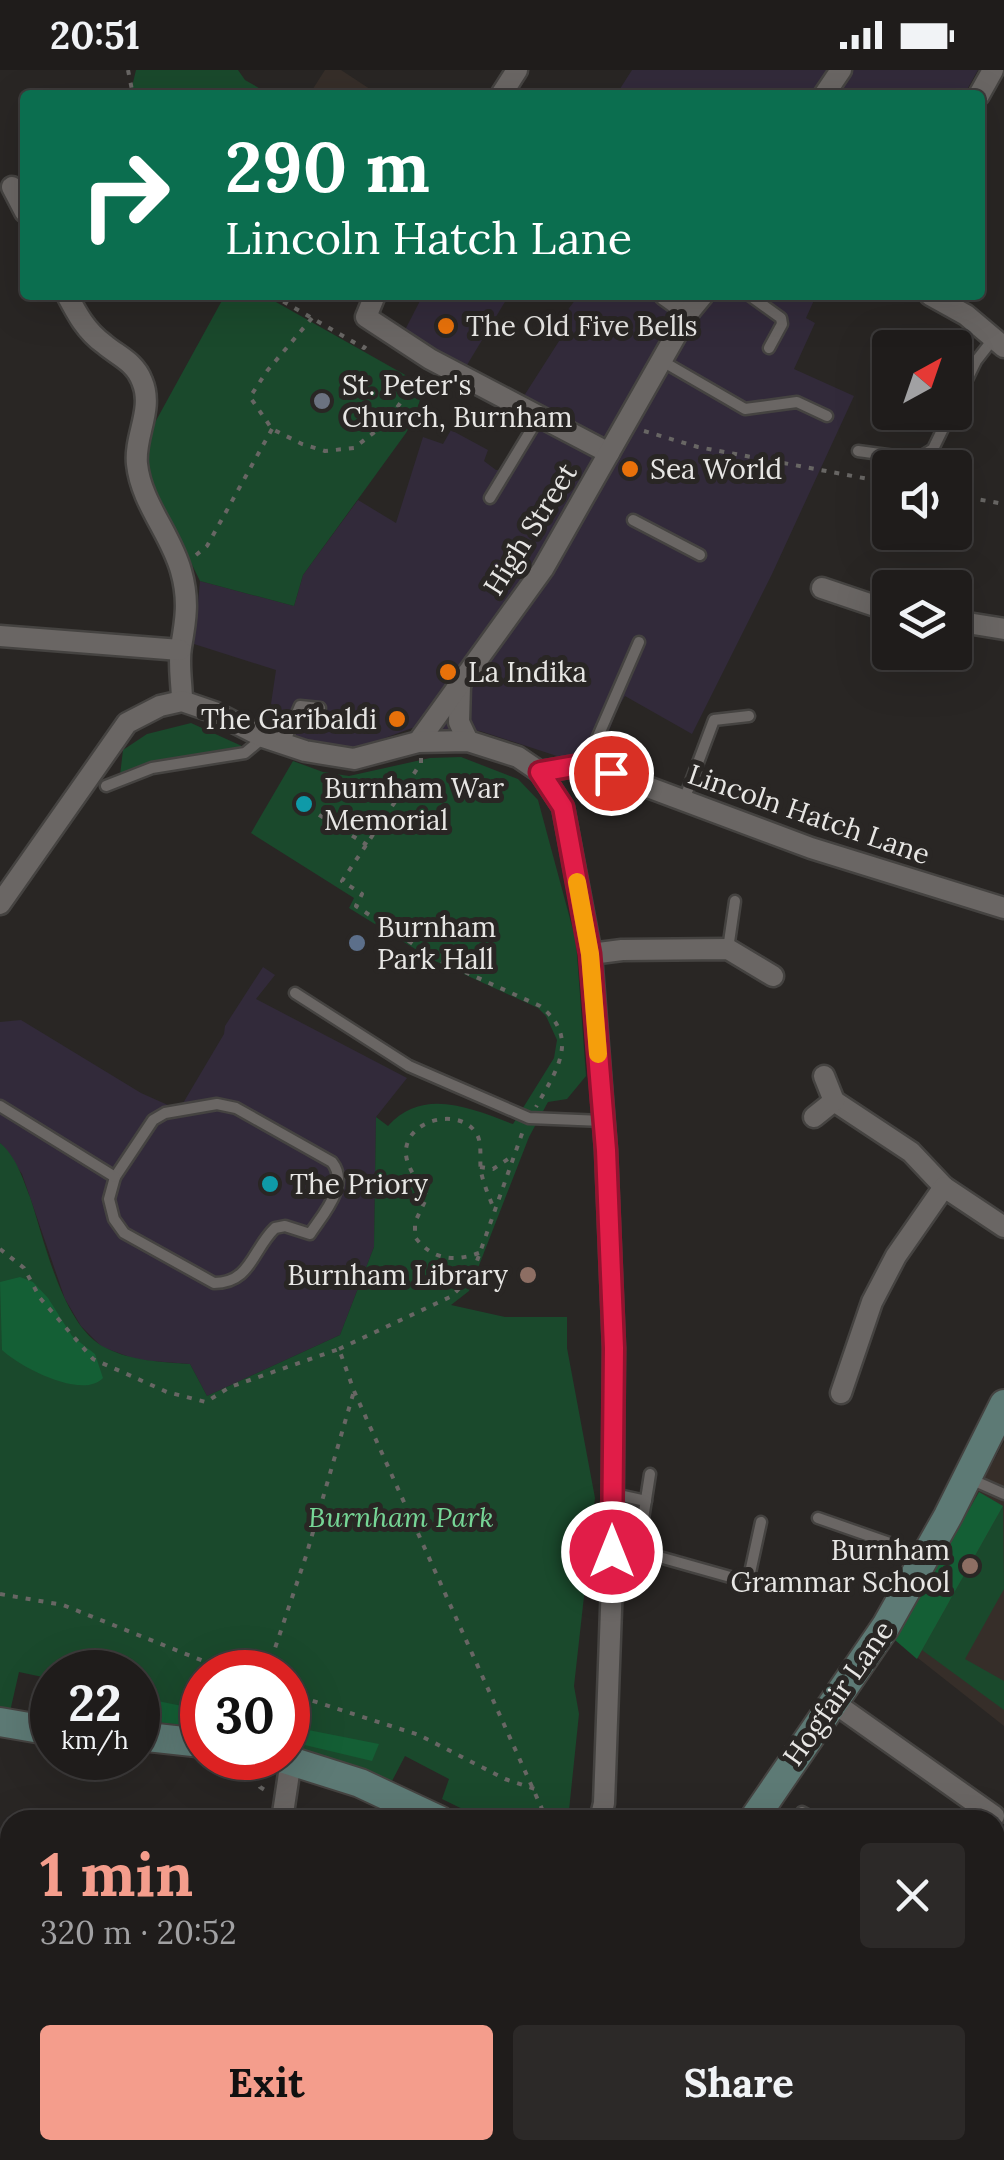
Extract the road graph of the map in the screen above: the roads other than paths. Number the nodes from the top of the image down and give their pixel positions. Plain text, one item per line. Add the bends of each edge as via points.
1 (70, 300) edge
2 (373, 300) edge
3 (672, 300) edge
4 (699, 300) edge
5 (756, 300) edge
6 (939, 300) edge
7 (690, 312) junction
8 (999, 342) edge
9 (769, 348) dead end
10 (662, 362) junction
11 (972, 369) edge
12 (540, 416) junction
13 (827, 416) dead end
14 (942, 430) edge
15 (858, 451) dead end
16 (609, 453) junction
17 (490, 498) dead end
18 (632, 520) dead end
19 (700, 554) dead end
20 (822, 588) dead end
21 (872, 605) edge
22 (972, 624) edge
23 (1004, 629) edge
24 (0, 636) edge
25 (639, 642) dead end
26 (180, 650) junction
27 (460, 686) junction
28 (182, 701) junction
29 (320, 708) dead end
30 (750, 716) dead end
31 (274, 740) junction
32 (418, 742) junction
33 (468, 742) junction
34 (586, 764) junction
35 (540, 772) junction
36 (106, 786) dead end
37 (684, 800) junction
38 (735, 901) dead end
39 (0, 904) edge
40 (1004, 908) edge
41 (728, 949) junction
42 (590, 954) junction
43 (773, 976) dead end
44 (295, 993) dead end
45 (824, 1076) dead end
46 (834, 1101) junction
47 (0, 1106) edge
48 (814, 1116) dead end
49 (603, 1121) junction
50 (115, 1177) junction
51 (944, 1187) junction
52 (1004, 1227) edge
53 (842, 1393) dead end
54 (1004, 1404) edge
55 (650, 1474) dead end
56 (968, 1478) junction
57 (613, 1494) junction
58 (1004, 1494) edge
59 (646, 1501) junction
60 (818, 1518) dead end
61 (761, 1522) dead end
62 (927, 1556) junction
63 (834, 1702) junction
64 (0, 1722) edge
65 (30, 1727) edge
66 (310, 1767) edge
67 (285, 1780) edge
68 (284, 1810) edge
69 (418, 1810) edge
70 (602, 1810) edge
71 (760, 1810) edge
72 (989, 1810) edge

1 - 26 street via 82,324 128,360 143,382 147,413 137,468 181,568 188,603
2 - 12 street via 366,317
3 - 7 street
4 - 7 street, High Street
5 - 9 lane via 781,318
6 - 8 street
7 - 10 street, High Street
8 - 11 lane
10 - 13 lane via 745,410 797,402
10 - 16 street, High Street
12 - 16 street
12 - 17 lane
14 - 15 lane via 933,449 918,459
16 - 27 street, High Street via 594,496
18 - 19 lane
20 - 21 street
22 - 23 street
24 - 26 street
25 - 34 lane
26 - 28 street
27 - 32 street, High Street
27 - 33 street via 458,722
28 - 31 street
28 - 39 street via 127,723
29 - 31 lane via 300,706
30 - 37 lane via 714,720
31 - 32 street via 354,760
31 - 36 lane via 245,753 152,768
32 - 33 street
33 - 35 street via 518,757
34 - 35 street
34 - 37 street, Lincoln Hatch Lane
35 - 42 street via 563,807
37 - 40 street, Lincoln Hatch Lane
38 - 41 lane
41 - 42 street
41 - 43 street
42 - 49 street
44 - 49 lane via 409,1066 530,1118
45 - 46 street
46 - 48 street
46 - 51 street via 911,1152
47 - 50 lane
49 - 57 street
50 - 50 lane via 109,1198 124,1233 214,1282 228,1283 239,1278 275,1228 310,1234 339,1179 332,1162 236,1108 216,1104 158,1116
51 - 52 street
51 - 53 street via 872,1302
54 - 56 street, Hogfair Lane
55 - 59 lane
56 - 58 lane
56 - 62 street, Hogfair Lane
57 - 59 lane
57 - 70 street
59 - 61 lane via 638,1551 748,1582
60 - 62 lane
62 - 63 street, Hogfair Lane
63 - 71 street, Hogfair Lane
63 - 72 street
64 - 65 street
66 - 69 street
67 - 68 street

